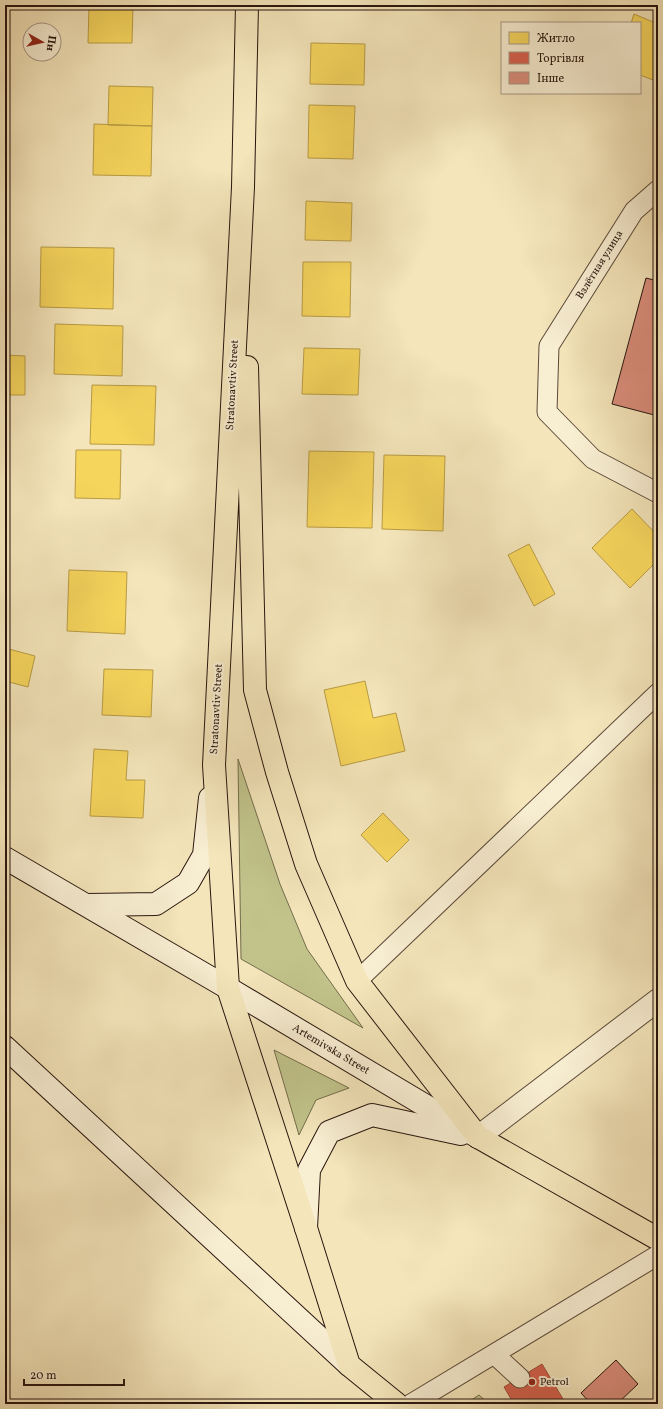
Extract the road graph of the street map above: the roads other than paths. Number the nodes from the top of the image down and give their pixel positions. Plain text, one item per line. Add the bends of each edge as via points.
1 (247, 5) edge
2 (243, 187) junction
3 (658, 190) edge
4 (658, 493) edge
5 (658, 693) edge
6 (214, 765) junction
7 (5, 858) edge
8 (87, 905) junction
9 (357, 981) junction
10 (228, 988) junction
11 (658, 1000) edge
12 (5, 1047) edge
13 (478, 1137) junction
14 (306, 1228) junction
15 (658, 1239) edge
16 (658, 1255) edge
17 (494, 1354) junction
18 (349, 1365) junction
19 (520, 1378) dead end
20 (397, 1404) edge
21 (411, 1404) edge

1 - 2 main road, Stratonavtiv Street
2 - 6 main road, Stratonavtiv Street
2 - 9 main road via 255,690 306,864
3 - 4 lane, Взлётная улица via 634,211 549,346 547,412 593,459
5 - 9 lane
6 - 8 main road via 204,855 188,883 156,904
6 - 10 main road, Stratonavtiv Street
7 - 8 main road, Artemivska Street
8 - 10 main road, Artemivska Street
9 - 13 main road
10 - 13 main road, Artemivska Street
10 - 14 main road, Stratonavtiv Street
11 - 13 main road
12 - 18 main road
13 - 14 main road via 372,1115 329,1132 309,1170
13 - 15 main road, Artemivska Street
14 - 18 main road, Stratonavtiv Street
16 - 17 lane
17 - 19 lane
17 - 21 lane
18 - 20 main road

